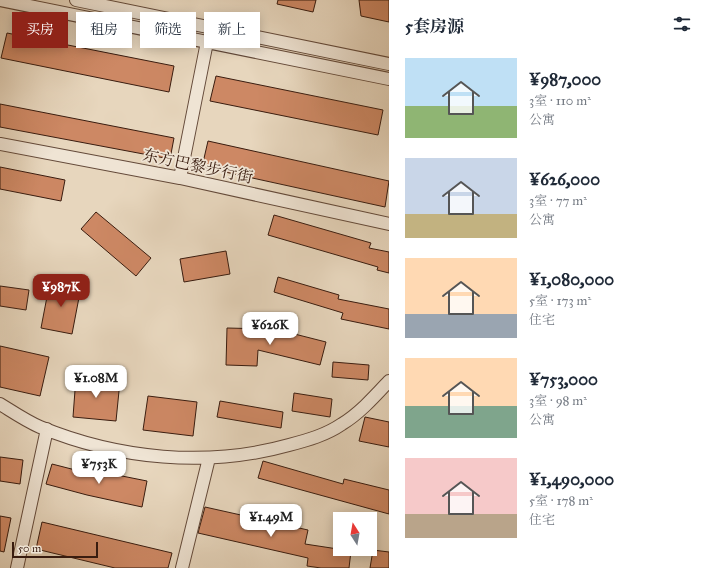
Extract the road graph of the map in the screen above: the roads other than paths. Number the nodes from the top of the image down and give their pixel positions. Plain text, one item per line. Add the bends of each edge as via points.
1 (0, 0) edge
2 (76, 0) edge
3 (204, 41) edge
4 (206, 48) edge
5 (237, 48) edge
6 (389, 64) edge
7 (389, 79) edge
8 (0, 144) edge
9 (180, 178) junction
10 (389, 224) edge
11 (389, 381) edge
12 (0, 404) edge
13 (47, 429) junction
14 (209, 458) junction
15 (17, 568) edge
16 (182, 568) edge

1 - 3 street
2 - 6 street
4 - 9 street
5 - 7 street
8 - 9 street, 东方巴黎步行街
9 - 10 street, 东方巴黎步行街
11 - 14 street via 343,424 317,438 269,451
12 - 13 street
13 - 14 street via 120,451 176,459
13 - 15 street
14 - 16 street

